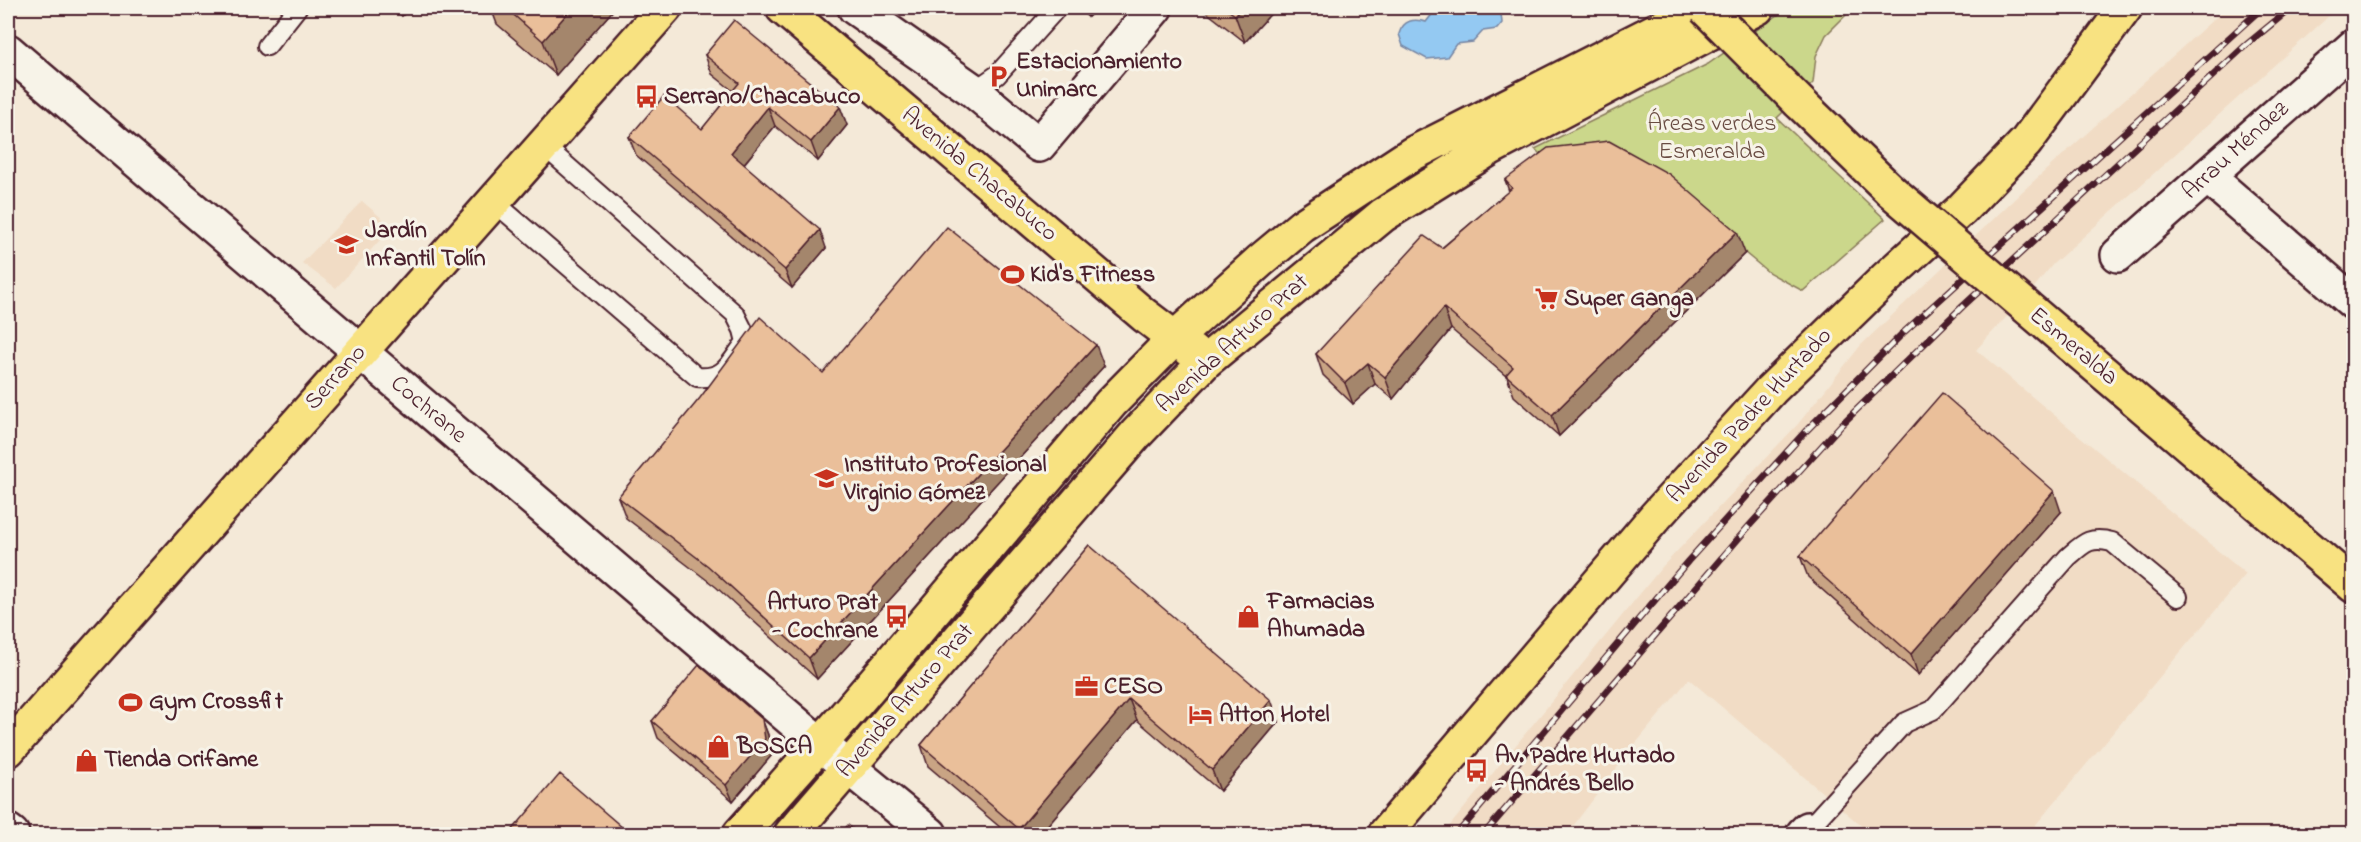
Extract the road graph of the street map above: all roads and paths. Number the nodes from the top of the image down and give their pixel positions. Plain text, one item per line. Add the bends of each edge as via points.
1 (297, 8) edge
2 (665, 8) edge
3 (783, 8) edge
4 (855, 8) edge
5 (1057, 8) edge
6 (1155, 8) edge
7 (1700, 8) edge
8 (1705, 8) edge
9 (1758, 8) edge
10 (2125, 8) edge
11 (267, 46) dead end
12 (2354, 46) edge
13 (8, 51) edge
14 (974, 91) junction
15 (543, 145) junction
16 (2207, 176) junction
17 (493, 201) junction
18 (2118, 255) dead end
19 (2354, 303) edge
20 (1175, 338) junction
21 (359, 351) junction
22 (1206, 362) junction
23 (2354, 586) edge
24 (2178, 597) dead end
25 (820, 744) junction
26 (8, 750) edge
27 (849, 767) junction
28 (8, 831) edge
29 (1806, 832) edge
30 (12, 834) edge
31 (740, 834) edge
32 (791, 834) edge
33 (930, 834) edge
34 (1385, 834) edge

1 - 11 lane
2 - 15 main road, Serrano
3 - 20 main road, Avenida Chacabuco
4 - 14 street
5 - 14 lane via 997,75
6 - 14 street via 1039,145
7 - 20 main road, Avenida Arturo Prat via 1412,154 1302,226
8 - 23 main road, Esmeralda, bridge via 1891,191
9 - 22 main road, Avenida Arturo Prat via 1489,149 1383,214
10 - 34 main road, Avenida Padre Hurtado via 2051,111 2011,158 1771,390 1663,508
12 - 16 street, Arrau Méndez
13 - 21 street, Cochrane
15 - 17 main road, Serrano
15 - 17 lane via 735,314 746,342 721,374 697,377
16 - 18 street, Arrau Méndez
16 - 19 street
17 - 21 main road, Serrano
20 - 22 main road, Avenida Chacabuco
20 - 25 main road, Avenida Arturo Prat via 1111,403
21 - 25 street, Cochrane
21 - 26 main road, Serrano
22 - 27 main road, Avenida Arturo Prat via 1136,434
24 - 29 lane via 2112,542 2098,538 2083,543 1933,711 1904,723
25 - 27 street, Cochrane
25 - 31 main road, Avenida Arturo Prat
27 - 32 main road, Avenida Arturo Prat
27 - 33 street, Cochrane
28 - 30 street

